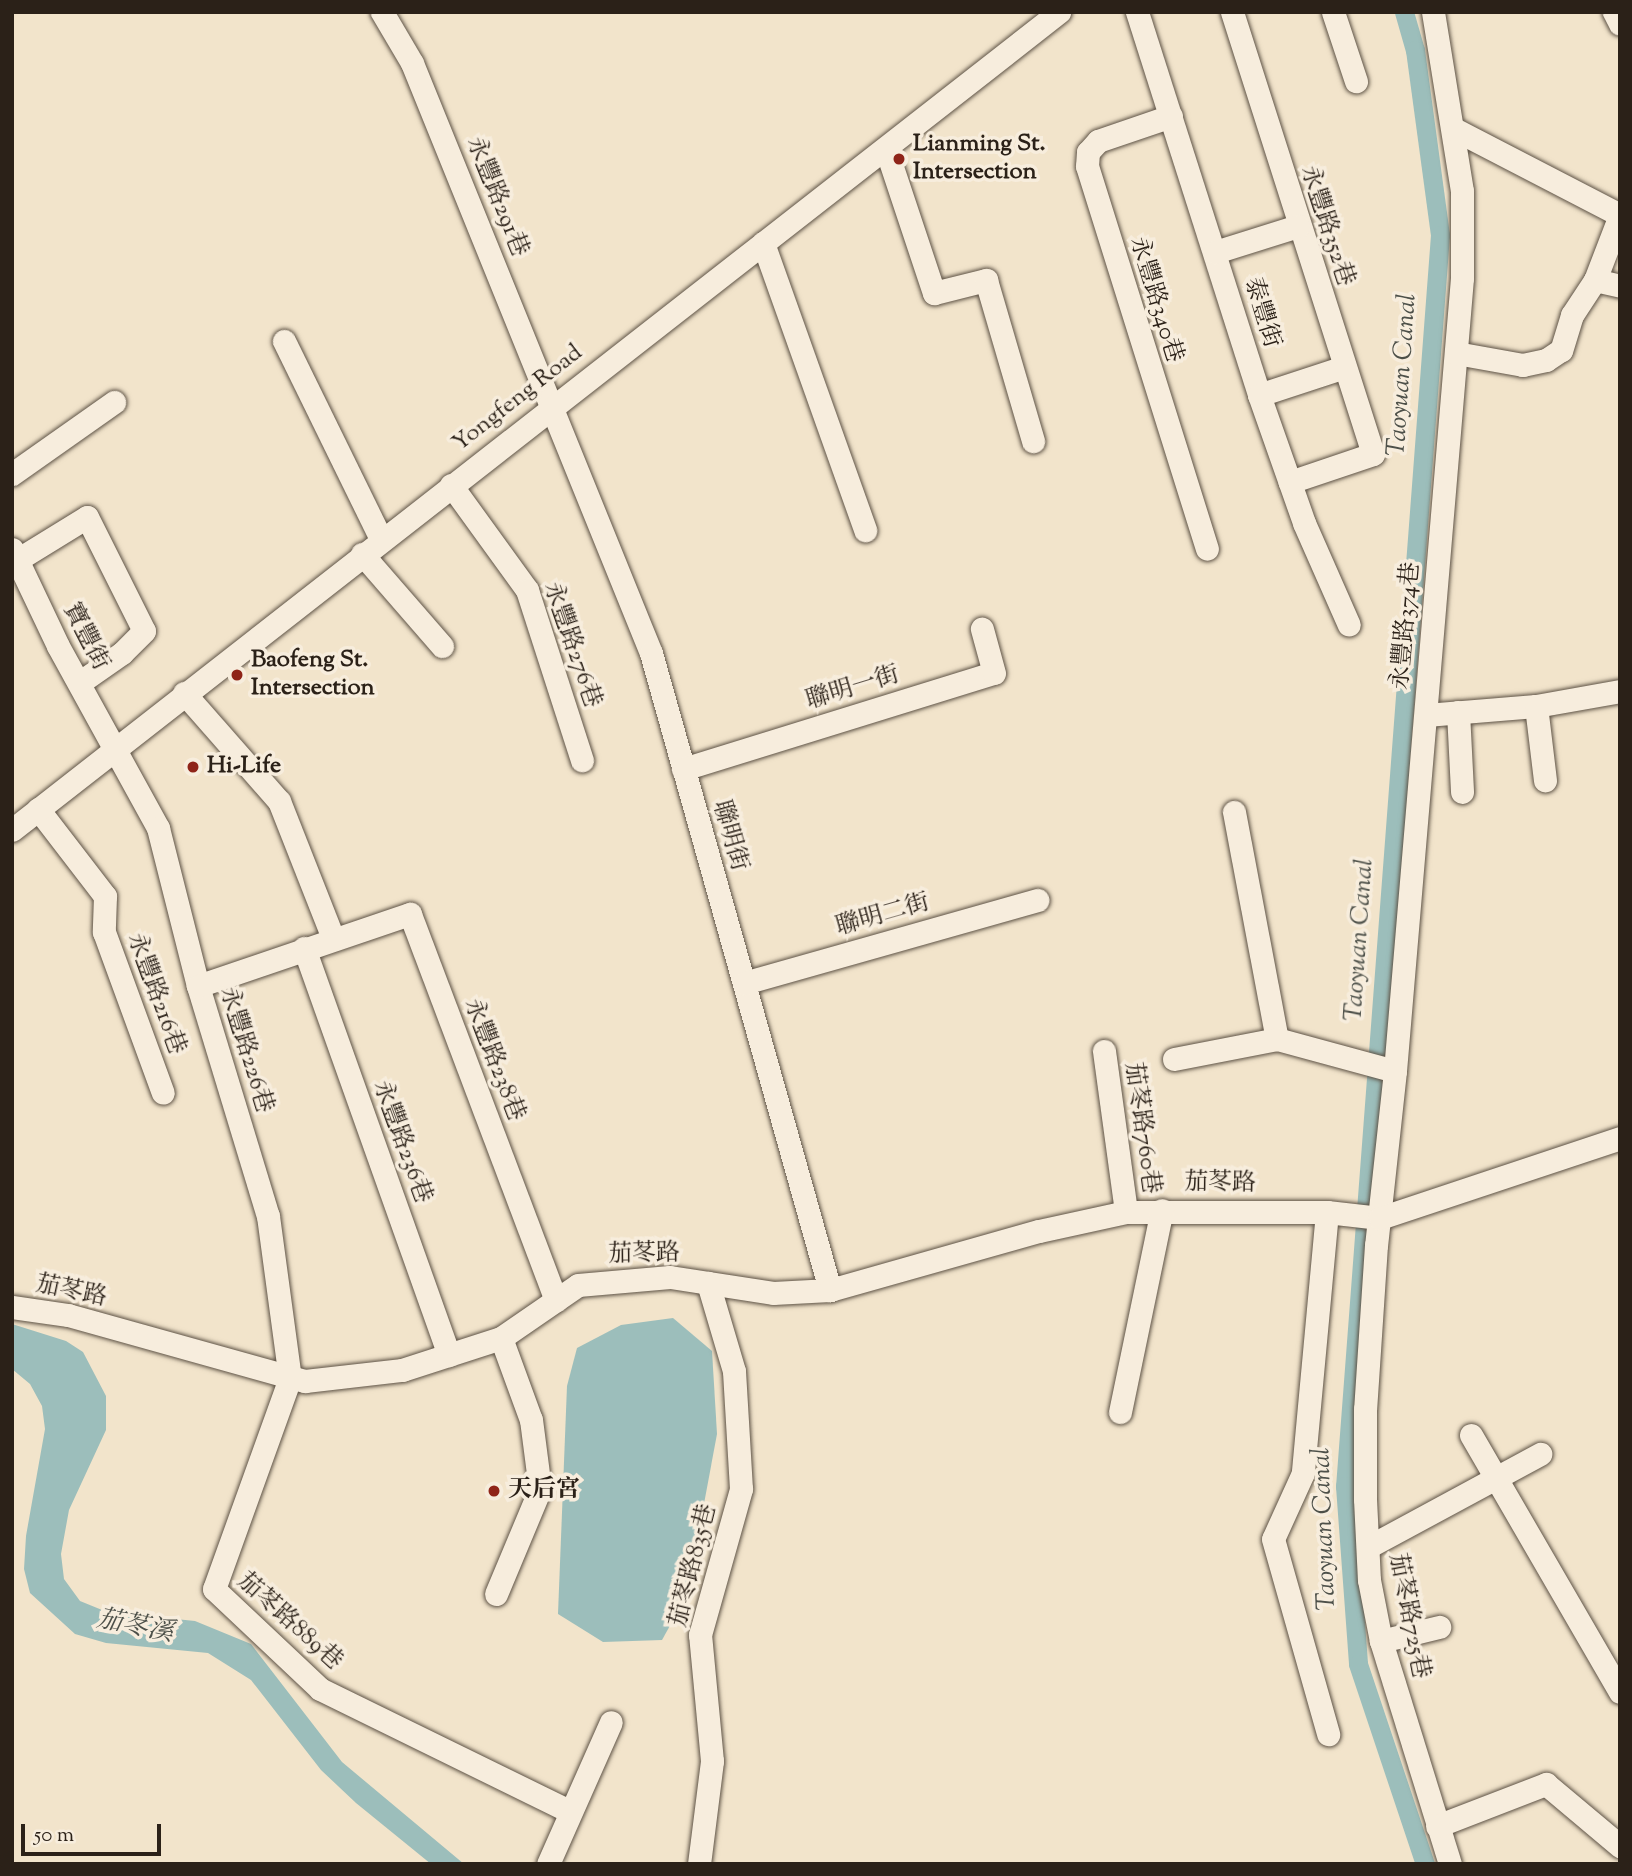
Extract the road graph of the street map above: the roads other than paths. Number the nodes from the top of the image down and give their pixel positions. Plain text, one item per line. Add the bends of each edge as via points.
1 (382, 12) edge
2 (1059, 12) edge
3 (1136, 12) edge
4 (1232, 12) edge
5 (1334, 12) edge
6 (1433, 12) edge
7 (1614, 12) edge
8 (1620, 24) edge
9 (1356, 81) dead end
10 (1171, 116) junction
11 (1454, 129) junction
12 (886, 149) junction
13 (1298, 226) junction
14 (763, 243) junction
15 (1215, 252) junction
16 (1595, 280) junction
17 (1620, 286) edge
18 (284, 341) dead end
19 (1455, 354) junction
20 (1345, 367) junction
21 (1259, 395) junction
22 (114, 402) dead end
23 (554, 405) junction
24 (1033, 441) dead end
25 (12, 474) edge
26 (1290, 482) junction
27 (451, 485) junction
28 (865, 530) dead end
29 (382, 539) junction
30 (1207, 549) dead end
31 (15, 554) edge
32 (362, 554) junction
33 (1349, 625) dead end
34 (982, 629) dead end
35 (442, 646) dead end
36 (79, 683) junction
37 (1620, 691) edge
38 (184, 693) junction
39 (1536, 706) junction
40 (1458, 712) junction
41 (1426, 715) junction
42 (114, 747) junction
43 (582, 760) dead end
44 (683, 769) junction
45 (1545, 780) dead end
46 (1462, 792) dead end
47 (38, 809) junction
48 (1234, 812) dead end
49 (12, 830) edge
50 (1037, 900) dead end
51 (332, 938) junction
52 (304, 948) junction
53 (744, 983) junction
54 (198, 986) junction
55 (1277, 1039) junction
56 (1104, 1051) dead end
57 (1174, 1059) dead end
58 (1390, 1070) junction
59 (163, 1093) dead end
60 (1620, 1138) edge
61 (1162, 1210) junction
62 (1126, 1212) junction
63 (1332, 1212) junction
64 (1376, 1218) junction
65 (1376, 1245) joint
66 (708, 1283) junction
67 (830, 1290) junction
68 (556, 1300) junction
69 (12, 1307) edge
70 (501, 1338) junction
71 (449, 1354) junction
72 (290, 1378) junction
73 (1120, 1412) dead end
74 (1471, 1435) dead end
75 (1540, 1454) dead end
76 (1493, 1479) junction
77 (1368, 1547) junction
78 (496, 1594) dead end
79 (1439, 1627) dead end
80 (1381, 1641) junction
81 (1620, 1692) edge
82 (611, 1722) dead end
83 (1328, 1734) dead end
84 (569, 1811) junction
85 (1437, 1826) junction
86 (1620, 1846) edge
87 (548, 1864) edge
88 (699, 1864) edge
89 (1450, 1864) edge

1 - 23 street, 永豐路291巷 via 412,63
2 - 12 street, Yongfeng Road
3 - 10 street, 泰豐街
4 - 13 street, 永豐路352巷
5 - 9 street
6 - 11 street, 永豐路374巷
7 - 8 street
10 - 15 street, 泰豐街
10 - 30 street, 永豐路340巷 via 1098,141 1087,152 1087,166
11 - 16 street via 1620,215
11 - 19 street, 永豐路374巷 via 1462,191
12 - 14 street, Yongfeng Road
12 - 24 street via 934,293 986,280
13 - 15 street
13 - 20 street, 永豐路352巷
14 - 23 street, Yongfeng Road
14 - 28 street
15 - 21 street, 泰豐街
16 - 17 street
16 - 19 street via 1572,315 1561,350 1546,360 1523,365
18 - 29 street
19 - 41 street, 永豐路374巷
20 - 21 street
20 - 26 street, 永豐路352巷 via 1373,454
21 - 26 street, 泰豐街
22 - 25 street
23 - 27 street, Yongfeng Road
23 - 44 street, 聯明街 via 651,653
26 - 33 street, 泰豐街
27 - 29 street, Yongfeng Road
27 - 43 street, 永豐路276巷 via 527,590
29 - 32 street, Yongfeng Road
31 - 36 street, 寶豐街
31 - 36 street via 87,517 144,631
32 - 35 street
32 - 38 street, Yongfeng Road
34 - 44 street, 聯明一街 via 994,673
36 - 42 street, 寶豐街
37 - 39 street
38 - 42 street, Yongfeng Road
38 - 51 street via 279,801
39 - 40 street
39 - 45 street
40 - 41 street
40 - 46 street
41 - 58 street, 永豐路374巷
42 - 47 street, Yongfeng Road
42 - 54 street, 永豐路226巷 via 158,828
44 - 53 street, 聯明街
47 - 49 street, Yongfeng Road
47 - 59 street, 永豐路216巷 via 105,895 104,932
48 - 55 street
50 - 53 street, 聯明二街
51 - 52 street
51 - 68 street, 永豐路238巷 via 410,914
52 - 54 street
52 - 71 street, 永豐路236巷
53 - 67 street, 聯明街
54 - 72 street, 永豐路226巷 via 268,1216
55 - 57 street
55 - 58 street
56 - 62 street, 茄苳路760巷
58 - 64 street, 永豐路374巷
60 - 64 street
61 - 62 street, 茄苳路
61 - 63 street, 茄苳路
61 - 73 street
62 - 67 street, 茄苳路 via 1039,1231
63 - 64 street, 茄苳路
63 - 83 street via 1304,1473 1273,1539
64 - 65 street, 永豐路374巷
65 - 77 street, 茄苳路725巷 via 1365,1409
66 - 67 street, 茄苳路 via 773,1293
66 - 68 street, 茄苳路 via 636,1276 578,1284
66 - 88 street, 茄苳路835巷 via 734,1371 741,1489 700,1635 712,1761
68 - 70 street, 茄苳路
69 - 72 street, 茄苳路 via 68,1315
70 - 71 street, 茄苳路
70 - 78 street via 531,1420 540,1489
71 - 72 street, 茄苳路 via 402,1370 305,1381
72 - 84 street, 茄苳路889巷 via 214,1589 320,1689
74 - 76 street
75 - 76 street
76 - 77 street
76 - 81 street
77 - 80 street, 茄苳路725巷
79 - 80 street
80 - 85 street, 茄苳路725巷
82 - 84 street
84 - 87 street
85 - 86 street via 1546,1784
85 - 89 street, 茄苳路725巷

